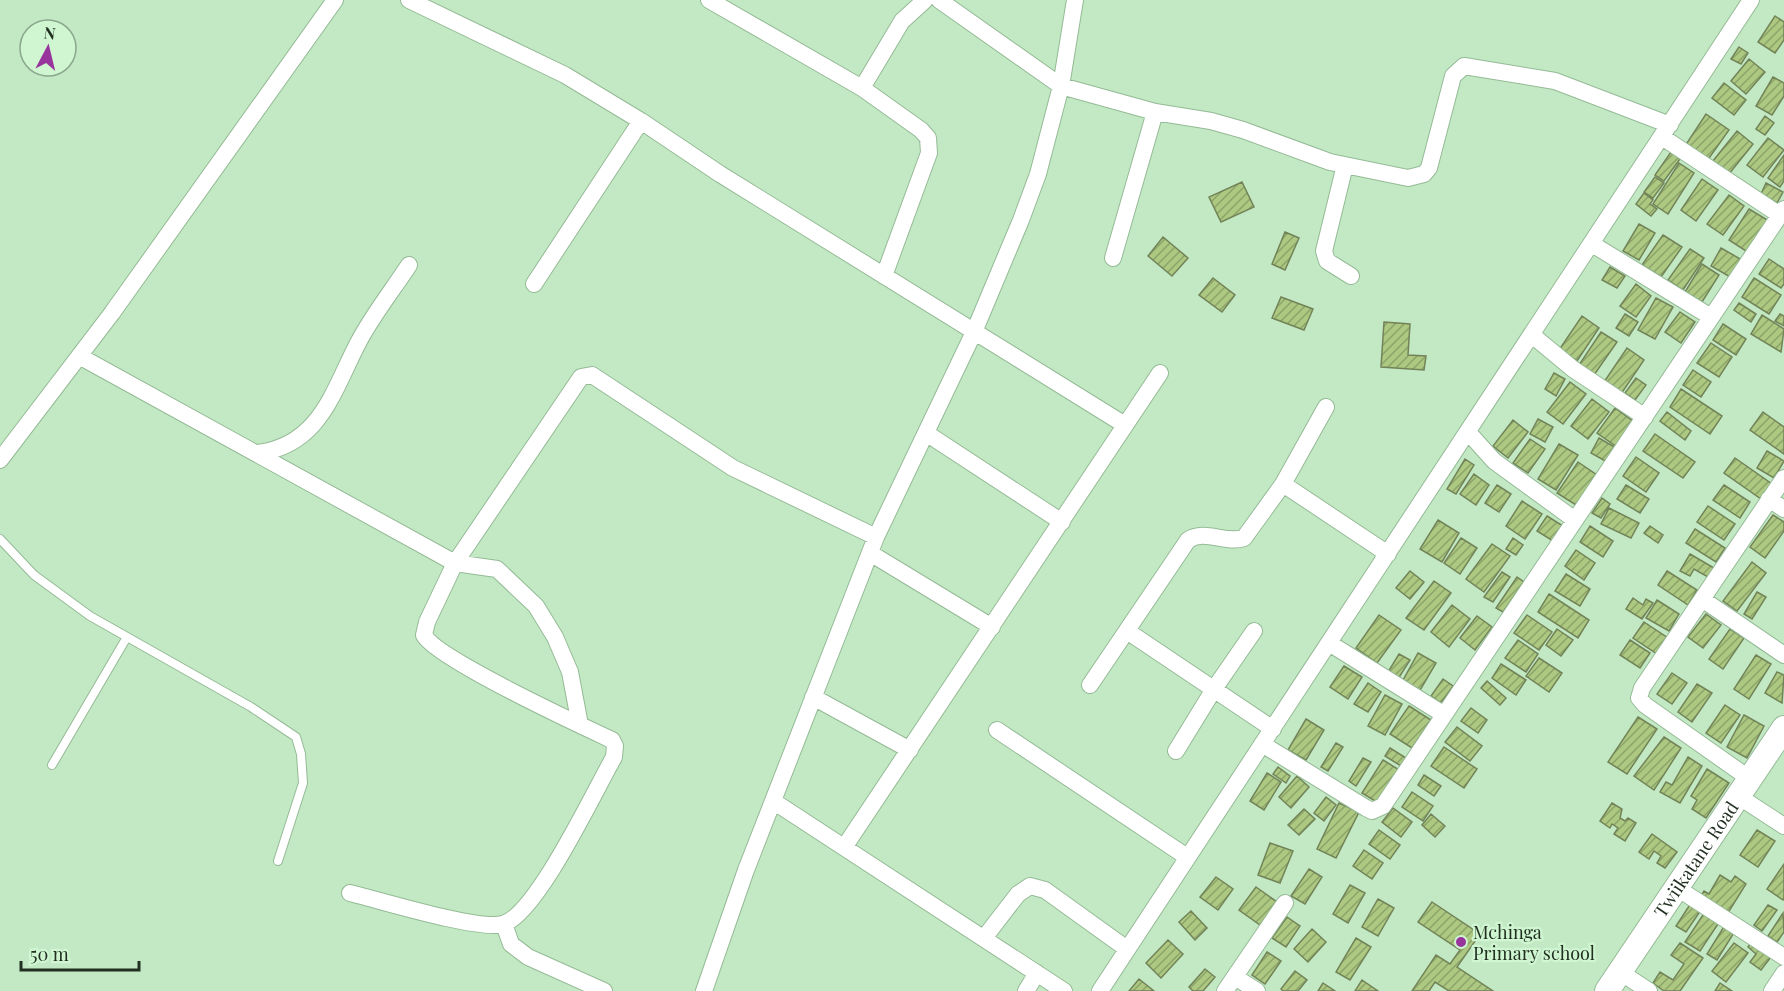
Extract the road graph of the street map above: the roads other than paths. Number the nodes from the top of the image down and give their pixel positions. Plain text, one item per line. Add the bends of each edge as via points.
1 (335, 0) edge
2 (409, 0) edge
3 (709, 0) edge
4 (925, 0) edge
5 (939, 0) edge
6 (1075, 0) edge
7 (1751, 0) edge
8 (1061, 86) junction
9 (862, 88) junction
10 (1155, 112) junction
11 (641, 121) junction
12 (1666, 131) junction
13 (1345, 165) junction
14 (1782, 212) edge
15 (1592, 244) junction
16 (1113, 258) dead end
17 (409, 265) dead end
18 (884, 276) junction
19 (1351, 276) dead end
20 (534, 284) dead end
21 (1711, 317) junction
22 (974, 332) junction
23 (1532, 335) junction
24 (79, 356) junction
25 (1160, 374) dead end
26 (1326, 407) dead end
27 (1646, 417) junction
28 (1125, 425) junction
29 (1468, 432) junction
30 (926, 433) junction
31 (258, 453) junction
32 (0, 460) edge
33 (1784, 478) edge
34 (1283, 484) junction
35 (1769, 500) junction
36 (1784, 509) edge
37 (1575, 520) junction
38 (1062, 522) junction
39 (876, 537) junction
40 (0, 539) edge
41 (870, 553) junction
42 (1388, 554) junction
43 (455, 563) junction
44 (1702, 599) junction
45 (992, 627) junction
46 (1126, 631) junction
47 (1254, 632) dead end
48 (127, 637) junction
49 (1329, 643) junction
50 (1784, 655) edge
51 (1090, 685) dead end
52 (1214, 689) junction
53 (813, 697) junction
54 (1443, 714) junction
55 (580, 725) junction
56 (1784, 728) edge
57 (1273, 729) junction
58 (997, 730) dead end
59 (1262, 744) junction
60 (910, 750) junction
61 (1176, 752) dead end
62 (52, 765) dead end
63 (1744, 788) junction
64 (773, 801) junction
65 (1784, 826) edge
66 (845, 846) junction
67 (1187, 857) junction
68 (278, 861) dead end
69 (1677, 888) junction
70 (350, 893) dead end
71 (1285, 903) dead end
72 (504, 924) junction
73 (984, 938) junction
74 (1127, 949) junction
75 (1784, 957) edge
76 (1037, 973) junction
77 (1784, 973) edge
78 (1235, 977) junction
79 (1614, 981) edge
80 (604, 991) edge
81 (704, 991) edge
82 (1026, 991) edge
83 (1064, 991) edge
84 (1100, 991) edge
85 (1225, 991) edge
86 (1257, 991) edge
87 (1649, 991) edge
88 (1772, 991) edge

1 - 24 street
2 - 11 street via 565,75
3 - 9 street
4 - 9 street via 902,21
5 - 8 street
6 - 8 street
7 - 12 street
8 - 10 street
8 - 22 street via 1038,174
9 - 18 street via 921,130 930,145
10 - 13 street via 1211,121
10 - 16 street
11 - 18 street
11 - 20 street
12 - 13 street via 1555,81 1464,66 1453,76 1433,160 1424,174 1408,178
12 - 14 street
12 - 15 street
13 - 19 street via 1323,251 1327,261
14 - 21 street
15 - 21 street
15 - 23 street
17 - 31 street via 359,342 328,407 293,442 278,451
18 - 22 street
21 - 27 street
22 - 28 street
22 - 30 street
23 - 27 street via 1573,369
23 - 29 street
24 - 31 street
24 - 32 street
25 - 28 street
26 - 34 street
27 - 37 street
28 - 38 street
29 - 37 street via 1494,461
29 - 42 street
30 - 38 street
30 - 39 street
31 - 43 street
33 - 35 street
34 - 42 street
34 - 46 street via 1244,538 1200,536 1188,540
35 - 36 street
35 - 44 street
37 - 54 street
38 - 45 street
39 - 41 street
39 - 43 street via 733,468 592,375 581,377 572,389
40 - 48 lane via 34,575 90,616
41 - 45 street
41 - 53 street
42 - 49 street
43 - 55 street via 497,569 536,606 570,672
43 - 55 street via 427,622 427,641
44 - 50 street
44 - 63 street via 1642,688 1640,698
45 - 60 street
46 - 51 street
46 - 52 street
47 - 52 street
48 - 62 lane
48 - 68 lane via 296,737 303,783
49 - 54 street
49 - 57 street
52 - 57 street
52 - 61 street
53 - 60 street
53 - 64 street
54 - 59 street via 1378,810 1366,808
55 - 72 street via 612,740 614,756 540,890
56 - 63 main road, Twiikatane Road
57 - 59 street
58 - 67 street
59 - 67 street
60 - 66 street
63 - 65 street
63 - 69 main road, Twiikatane Road
64 - 66 street
64 - 81 street
66 - 73 street
67 - 74 street
69 - 75 street
69 - 79 main road, Twiikatane Road
70 - 72 street via 478,924
71 - 78 street
72 - 80 street via 511,944 528,957
73 - 74 street via 1018,894 1030,886 1045,890
73 - 76 street
74 - 84 street
76 - 82 street
76 - 83 street
77 - 88 street
78 - 85 street
78 - 86 street
79 - 87 street

